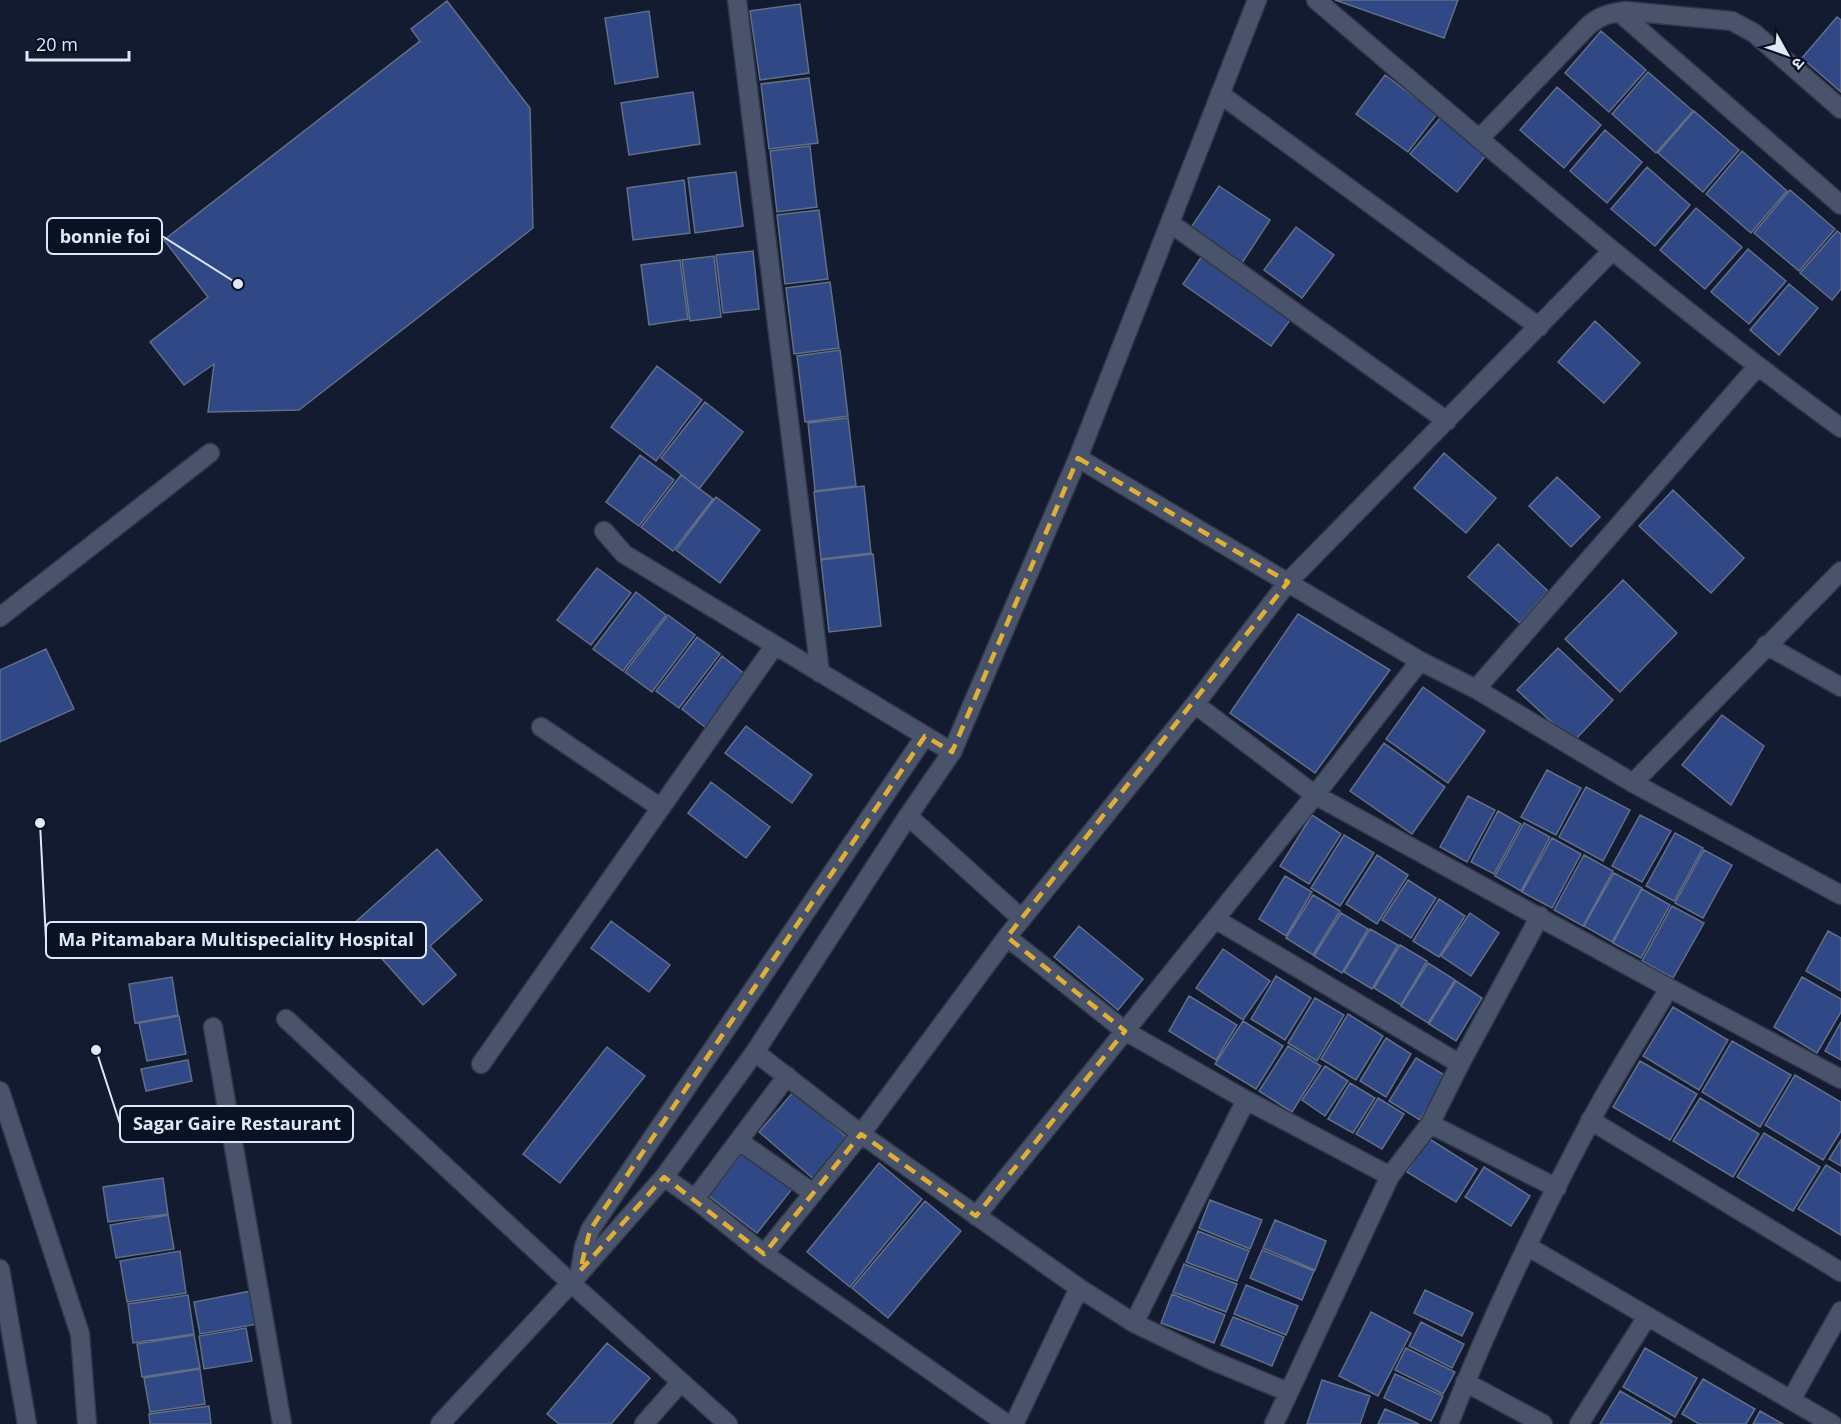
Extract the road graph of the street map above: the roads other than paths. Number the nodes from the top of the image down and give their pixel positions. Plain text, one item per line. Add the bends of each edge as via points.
1 (736, 0) edge
2 (1257, 0) edge
3 (1316, 0) edge
4 (1619, 12) junction
5 (1220, 94) junction
6 (1841, 109) edge
7 (1480, 138) junction
8 (1841, 205) edge
9 (1170, 223) junction
10 (1612, 251) junction
11 (1539, 327) junction
12 (1757, 367) junction
13 (1447, 421) junction
14 (1841, 428) edge
15 (210, 453) dead end
16 (1078, 458) junction
17 (604, 531) dead end
18 (1841, 571) edge
19 (1288, 582) junction
20 (0, 617) edge
21 (775, 645) junction
22 (1766, 645) junction
23 (1420, 661) junction
24 (820, 673) junction
25 (1841, 687) edge
26 (1476, 689) junction
27 (1195, 704) junction
28 (541, 728) dead end
29 (925, 736) junction
30 (952, 752) junction
31 (1633, 783) junction
32 (1316, 795) junction
33 (661, 808) junction
34 (908, 816) junction
35 (1841, 895) edge
36 (1540, 916) junction
37 (1022, 919) junction
38 (1215, 919) junction
39 (1007, 937) junction
40 (1669, 988) junction
41 (286, 1019) dead end
42 (213, 1027) dead end
43 (1125, 1031) junction
44 (755, 1052) junction
45 (481, 1064) dead end
46 (1460, 1064) junction
47 (787, 1076) junction
48 (1841, 1079) edge
49 (0, 1091) edge
50 (1246, 1100) junction
51 (1590, 1120) junction
52 (1430, 1124) junction
53 (861, 1134) junction
54 (739, 1141) junction
55 (1390, 1176) junction
56 (664, 1177) junction
57 (1557, 1188) junction
58 (813, 1193) junction
59 (695, 1199) junction
60 (976, 1216) junction
61 (1527, 1246) junction
62 (764, 1254) junction
63 (0, 1269) edge
64 (1841, 1272) edge
65 (575, 1277) junction
66 (1078, 1288) junction
67 (1841, 1311) edge
68 (1647, 1317) junction
69 (1134, 1323) junction
70 (681, 1382) junction
71 (1465, 1382) junction
72 (1288, 1392) junction
73 (1791, 1400) junction
74 (27, 1424) edge
75 (87, 1424) edge
76 (282, 1424) edge
77 (440, 1424) edge
78 (644, 1424) edge
79 (728, 1424) edge
80 (1007, 1424) edge
81 (1014, 1424) edge
82 (1274, 1424) edge
83 (1449, 1424) edge
84 (1543, 1424) edge
85 (1580, 1424) edge
86 (1832, 1424) edge

1 - 24 street
2 - 5 street
3 - 7 street
4 - 6 street via 1742,25
4 - 7 street via 1599,17 1589,25
4 - 8 street
5 - 9 street
5 - 11 street
7 - 10 street
9 - 13 street
9 - 16 street
10 - 11 street
10 - 12 street
11 - 13 street
12 - 14 street
12 - 26 street
13 - 19 street
15 - 20 street
16 - 19 street
16 - 30 street
17 - 21 street via 624,554
18 - 22 street
19 - 23 street
19 - 27 street
21 - 24 street
21 - 33 street
22 - 25 street
22 - 31 street
23 - 26 street
23 - 32 street
24 - 29 street
26 - 31 street
27 - 32 street
27 - 37 street
28 - 33 street
29 - 30 street
29 - 65 street via 590,1230
30 - 34 street
31 - 35 street
32 - 36 street
32 - 38 street
33 - 45 street
34 - 37 street
34 - 44 street
36 - 40 street
36 - 46 street
37 - 39 street
38 - 43 street
38 - 46 street
39 - 43 street
39 - 53 street
40 - 48 street
40 - 51 street
41 - 65 street
42 - 76 street
43 - 50 street
43 - 60 street
44 - 47 street
44 - 56 street
46 - 52 street
47 - 53 street
47 - 54 street
49 - 75 street via 80,1334
50 - 55 street
50 - 69 street
51 - 57 street
51 - 64 street
52 - 55 street
52 - 57 street
53 - 58 street
53 - 60 street
54 - 58 street
54 - 59 street
55 - 72 street
56 - 59 street
56 - 65 street
57 - 61 street
58 - 62 street
59 - 62 street
60 - 66 street
61 - 68 street
61 - 71 street
62 - 80 street
63 - 74 street
65 - 70 street
65 - 77 street
66 - 69 street
66 - 81 street
67 - 73 street
68 - 73 street
68 - 85 street
69 - 72 street
70 - 78 street
70 - 79 street
71 - 83 street
71 - 84 street
72 - 82 street
73 - 86 street

